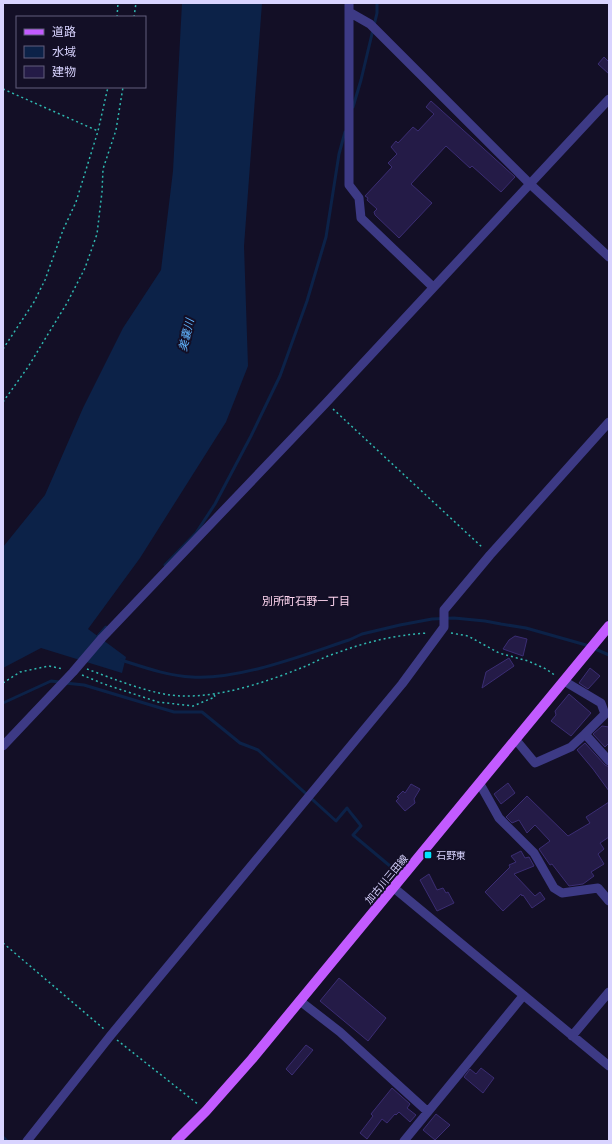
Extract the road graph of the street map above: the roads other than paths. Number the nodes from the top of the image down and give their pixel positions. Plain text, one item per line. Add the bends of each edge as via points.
1 (349, 7) edge
2 (609, 99) edge
3 (530, 184) junction
4 (609, 257) edge
5 (433, 287) junction
6 (609, 422) edge
7 (607, 629) edge
8 (564, 681) junction
9 (584, 734) junction
10 (516, 740) junction
11 (3, 746) edge
12 (609, 761) edge
13 (480, 784) junction
14 (394, 888) junction
15 (609, 901) edge
16 (609, 992) edge
17 (523, 996) junction
18 (300, 1001) junction
19 (572, 1036) junction
20 (609, 1066) edge
21 (428, 1112) junction
22 (27, 1141) edge
23 (176, 1141) edge
24 (404, 1141) edge

1 - 3 street via 370,24
1 - 5 street via 349,185 359,198 361,218
2 - 3 street
3 - 4 street
3 - 5 street
5 - 11 street
6 - 22 street via 444,610 441,632 402,684 116,1029
7 - 8 main road, 加古川三田線
8 - 9 street via 601,703 605,714
8 - 10 main road, 加古川三田線
9 - 10 street via 571,747 535,763
9 - 12 street
10 - 13 main road, 加古川三田線
13 - 14 main road, 加古川三田線
13 - 15 street via 499,818 534,853 554,888 562,893 598,888
14 - 17 street
14 - 18 main road, 加古川三田線
16 - 19 street
17 - 19 street
17 - 21 street
18 - 21 street via 340,1032
18 - 23 main road, 加古川三田線 via 232,1082
19 - 20 street
21 - 24 street

